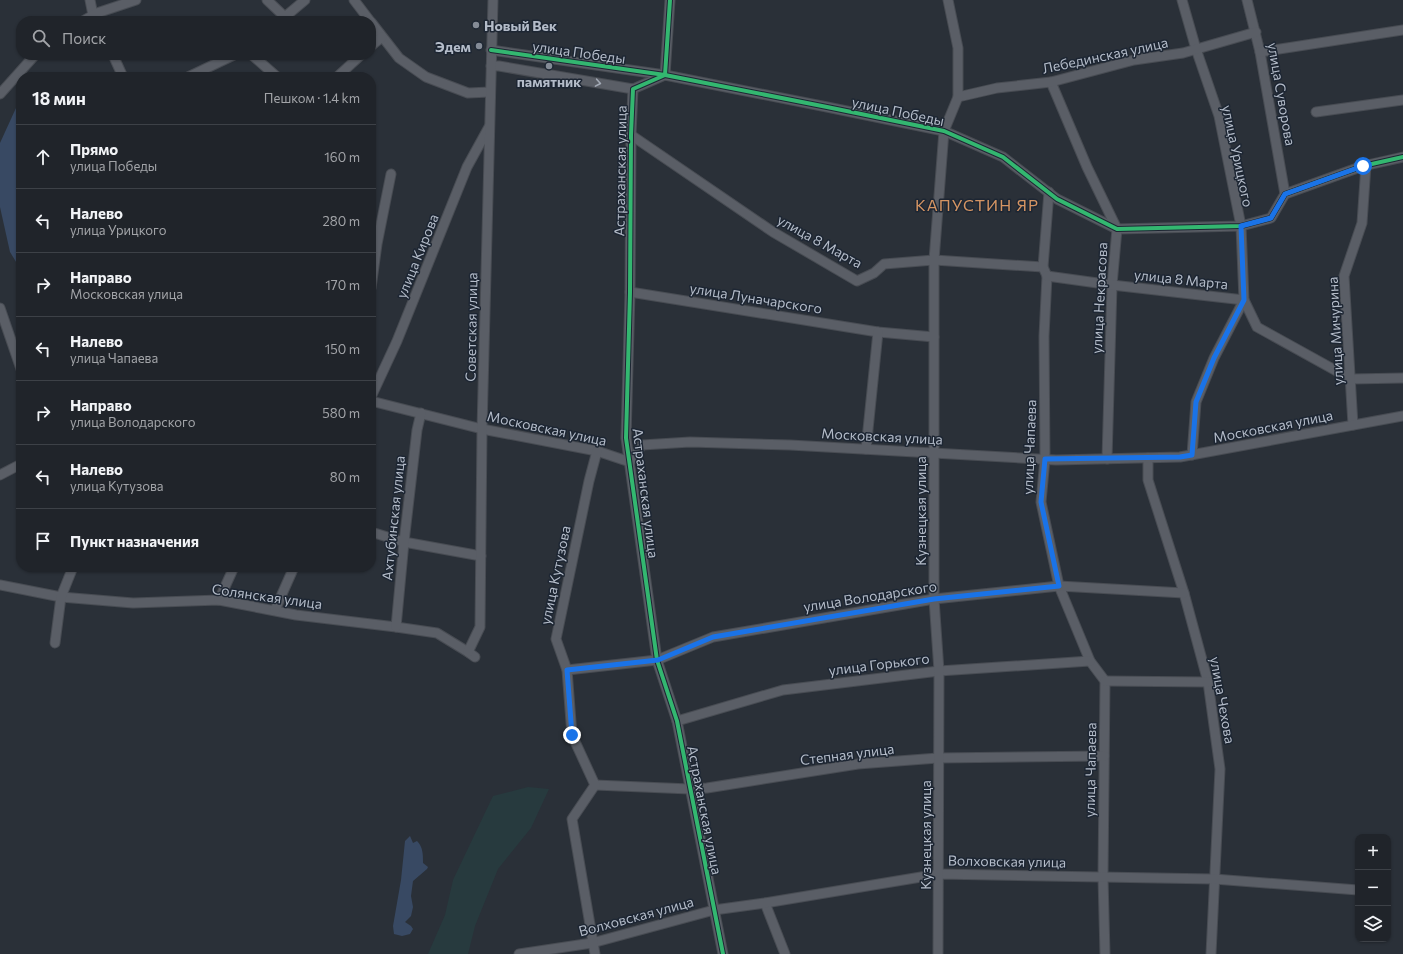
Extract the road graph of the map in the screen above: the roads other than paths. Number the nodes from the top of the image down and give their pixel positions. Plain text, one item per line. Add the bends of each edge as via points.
1 (90, 0) edge
2 (136, 0) edge
3 (267, 0) edge
4 (305, 0) edge
5 (354, 0) edge
6 (492, 0) edge
7 (670, 0) edge
8 (948, 0) edge
9 (1182, 0) edge
10 (1247, 0) edge
11 (96, 16) edge
12 (280, 16) edge
13 (286, 16) edge
14 (366, 16) edge
15 (376, 28) edge
16 (1403, 30) edge
17 (1256, 32) junction
18 (382, 36) junction
19 (376, 41) edge
20 (1196, 49) junction
21 (491, 50) junction
22 (1260, 52) junction
23 (31, 60) edge
24 (115, 60) edge
25 (224, 60) edge
26 (258, 60) edge
27 (355, 60) edge
28 (491, 66) junction
29 (20, 72) edge
30 (121, 72) edge
31 (198, 72) edge
32 (271, 72) edge
33 (342, 72) edge
34 (665, 75) junction
35 (16, 76) edge
36 (1051, 82) junction
37 (633, 89) junction
38 (490, 92) junction
39 (0, 94) edge
40 (958, 97) junction
41 (1403, 100) edge
42 (1316, 112) dead end
43 (490, 126) junction
44 (944, 131) junction
45 (631, 135) junction
46 (1403, 157) edge
47 (1366, 165) junction
48 (391, 174) dead end
49 (1049, 192) junction
50 (1285, 194) junction
51 (1241, 226) junction
52 (1117, 229) junction
53 (376, 251) edge
54 (934, 260) junction
55 (1043, 267) junction
56 (1046, 276) junction
57 (1112, 285) junction
58 (630, 292) junction
59 (1244, 300) junction
60 (0, 308) edge
61 (878, 332) junction
62 (934, 336) junction
63 (16, 354) edge
64 (1403, 378) edge
65 (1351, 379) junction
66 (376, 386) edge
67 (376, 402) edge
68 (421, 413) junction
69 (1403, 416) edge
70 (1353, 425) junction
71 (482, 429) junction
72 (866, 449) junction
73 (597, 451) junction
74 (934, 453) junction
75 (1192, 455) junction
76 (1148, 458) junction
77 (1045, 459) junction
78 (1107, 459) junction
79 (630, 462) junction
80 (16, 467) edge
81 (0, 475) edge
82 (376, 534) edge
83 (404, 542) junction
84 (481, 556) junction
85 (70, 572) edge
86 (232, 572) edge
87 (292, 572) edge
88 (0, 585) edge
89 (1059, 586) junction
90 (1184, 593) junction
91 (61, 597) junction
92 (934, 599) junction
93 (219, 600) junction
94 (275, 610) junction
95 (396, 627) junction
96 (55, 643) dead end
97 (472, 654) joint
98 (658, 660) junction
99 (1090, 661) junction
100 (567, 670) junction
101 (939, 671) junction
102 (1105, 681) junction
103 (1208, 682) junction
104 (677, 721) junction
105 (1104, 756) junction
106 (938, 758) junction
107 (595, 785) junction
108 (690, 789) junction
109 (939, 874) junction
110 (1103, 877) junction
111 (1214, 879) junction
112 (1355, 890) edge
113 (765, 903) junction
114 (714, 910) junction
115 (592, 943) junction
116 (519, 954) edge
117 (594, 954) edge
118 (722, 954) edge
119 (785, 954) edge
120 (938, 954) edge
121 (1105, 954) edge
122 (1211, 954) edge

1 - 11 street
2 - 11 street
3 - 12 street
4 - 13 street
5 - 14 street
6 - 21 street, Советская улица
7 - 34 street
8 - 40 street, Кузнецкая улица via 958,48
9 - 20 street, улица Урицкого
10 - 17 street, улица Суворова
15 - 18 street
16 - 22 street
17 - 20 street, Лебединская улица
17 - 22 street, улица Суворова
18 - 19 street
18 - 38 street via 398,58 426,77 468,93
20 - 36 street, Лебединская улица via 1134,60
20 - 51 street, улица Урицкого via 1219,116
21 - 28 street, Советская улица
21 - 34 street, улица Победы
22 - 50 street, улица Суворова
23 - 29 street
24 - 30 street
25 - 31 street
26 - 32 street
27 - 33 street
28 -> 37 street, улица Победы
28 - 38 street, Советская улица
34 - 37 street, Астраханская улица
34 - 44 street, улица Победы
35 - 39 street
36 - 40 street, Лебединская улица via 996,88
36 - 52 street, улица Некрасова
37 - 45 street, Астраханская улица
38 - 43 street, Советская улица
40 - 44 street, Кузнецкая улица
41 - 42 street
43 - 66 street, улица Кирова via 467,167 397,342
43 - 71 street, Советская улица
44 - 49 street, улица Победы via 1003,157
44 - 54 street, Кузнецкая улица
45 - 54 street, улица 8 Марта via 773,232 857,281 874,273 884,264
45 - 58 street, Астраханская улица
46 - 47 street
47 - 50 street
47 - 65 street, улица Мичурина via 1362,223 1344,276
48 - 53 street
49 - 52 street, улица Победы via 1057,199
49 - 55 street, улица Чапаева
50 - 51 street, улица Победы via 1271,218
51 - 52 street, улица Победы
51 - 59 street, улица Урицкого
52 - 57 street, улица Некрасова
54 - 55 street, улица 8 Марта
54 - 62 street, Кузнецкая улица
55 - 56 street, улица Чапаева
56 - 57 street, улица 8 Марта
56 - 77 street, улица Чапаева
57 - 59 street, улица 8 Марта
57 - 78 street, улица Некрасова
58 - 61 street, улица Луначарского
58 - 79 street, Астраханская улица via 626,438
59 - 65 street, улица 8 Марта via 1257,327
59 - 75 street, улица Урицкого via 1214,358 1196,402
60 - 63 street
61 - 62 street, улица Луначарского
61 - 72 street
62 - 74 street, Кузнецкая улица
64 - 65 street
65 - 70 street, улица Мичурина
67 - 68 street, Московская улица
68 - 71 street, Московская улица
68 - 83 street, Ахтубинская улица
69 - 70 street, Московская улица
70 - 75 street, Московская улица
71 - 73 street, Московская улица
71 - 84 street, Советская улица
72 - 74 street, Московская улица
72 - 79 street, Московская улица via 690,442 642,445
73 - 79 street, Московская улица
73 - 100 street, улица Кутузова via 556,639
74 - 77 street, Московская улица
74 - 92 street, Кузнецкая улица
75 - 76 street, Московская улица
76 - 78 street, Московская улица
76 - 90 street, улица Чехова via 1148,480
77 - 78 street, Московская улица
77 - 89 street, улица Чапаева via 1041,502
79 - 98 street, Астраханская улица
80 - 81 street
82 - 83 street
83 - 84 street
83 - 95 street, Ахтубинская улица
84 - 97 street, Советская улица via 480,627
85 - 91 street
86 - 93 street
87 - 94 street
88 - 91 street, Солянская улица
89 - 90 street, улица Володарского
89 - 92 street, улица Володарского
89 - 99 street, улица Чапаева
90 - 103 street, улица Чехова
91 - 93 street, Солянская улица via 133,603
91 - 96 street
92 - 98 street, улица Володарского via 713,637
92 - 101 street, Кузнецкая улица
93 - 94 street, Солянская улица
94 - 95 street, Солянская улица via 296,615
95 - 97 street, Солянская улица via 437,633
98 - 100 street, улица Володарского
98 - 104 street, Астраханская улица
99 - 101 street, улица Горького
99 - 102 street, улица Чапаева
100 - 107 street, улица Кутузова via 572,735
101 - 104 street, улица Горького via 783,690
101 - 106 street, Кузнецкая улица
102 - 103 street
102 - 105 street, улица Чапаева
103 - 111 street, улица Чехова via 1220,769
104 - 108 street, Астраханская улица
105 - 106 street, Степная улица
105 - 110 street, улица Чапаева
106 - 108 street, Степная улица via 858,764
106 - 109 street, Кузнецкая улица
107 - 108 street, Степная улица
107 - 115 street via 572,819
108 - 114 street, Астраханская улица
109 - 110 street, Волховская улица
109 - 113 street, Волховская улица
109 - 120 street, Кузнецкая улица
110 - 111 street, Волховская улица
110 - 121 street, улица Чапаева
111 - 112 street, Волховская улица
111 - 122 street, улица Чехова
113 - 114 street, Волховская улица
113 - 119 street
114 - 115 street, Волховская улица
114 - 118 street, Астраханская улица
115 - 116 street, Волховская улица
115 - 117 street

